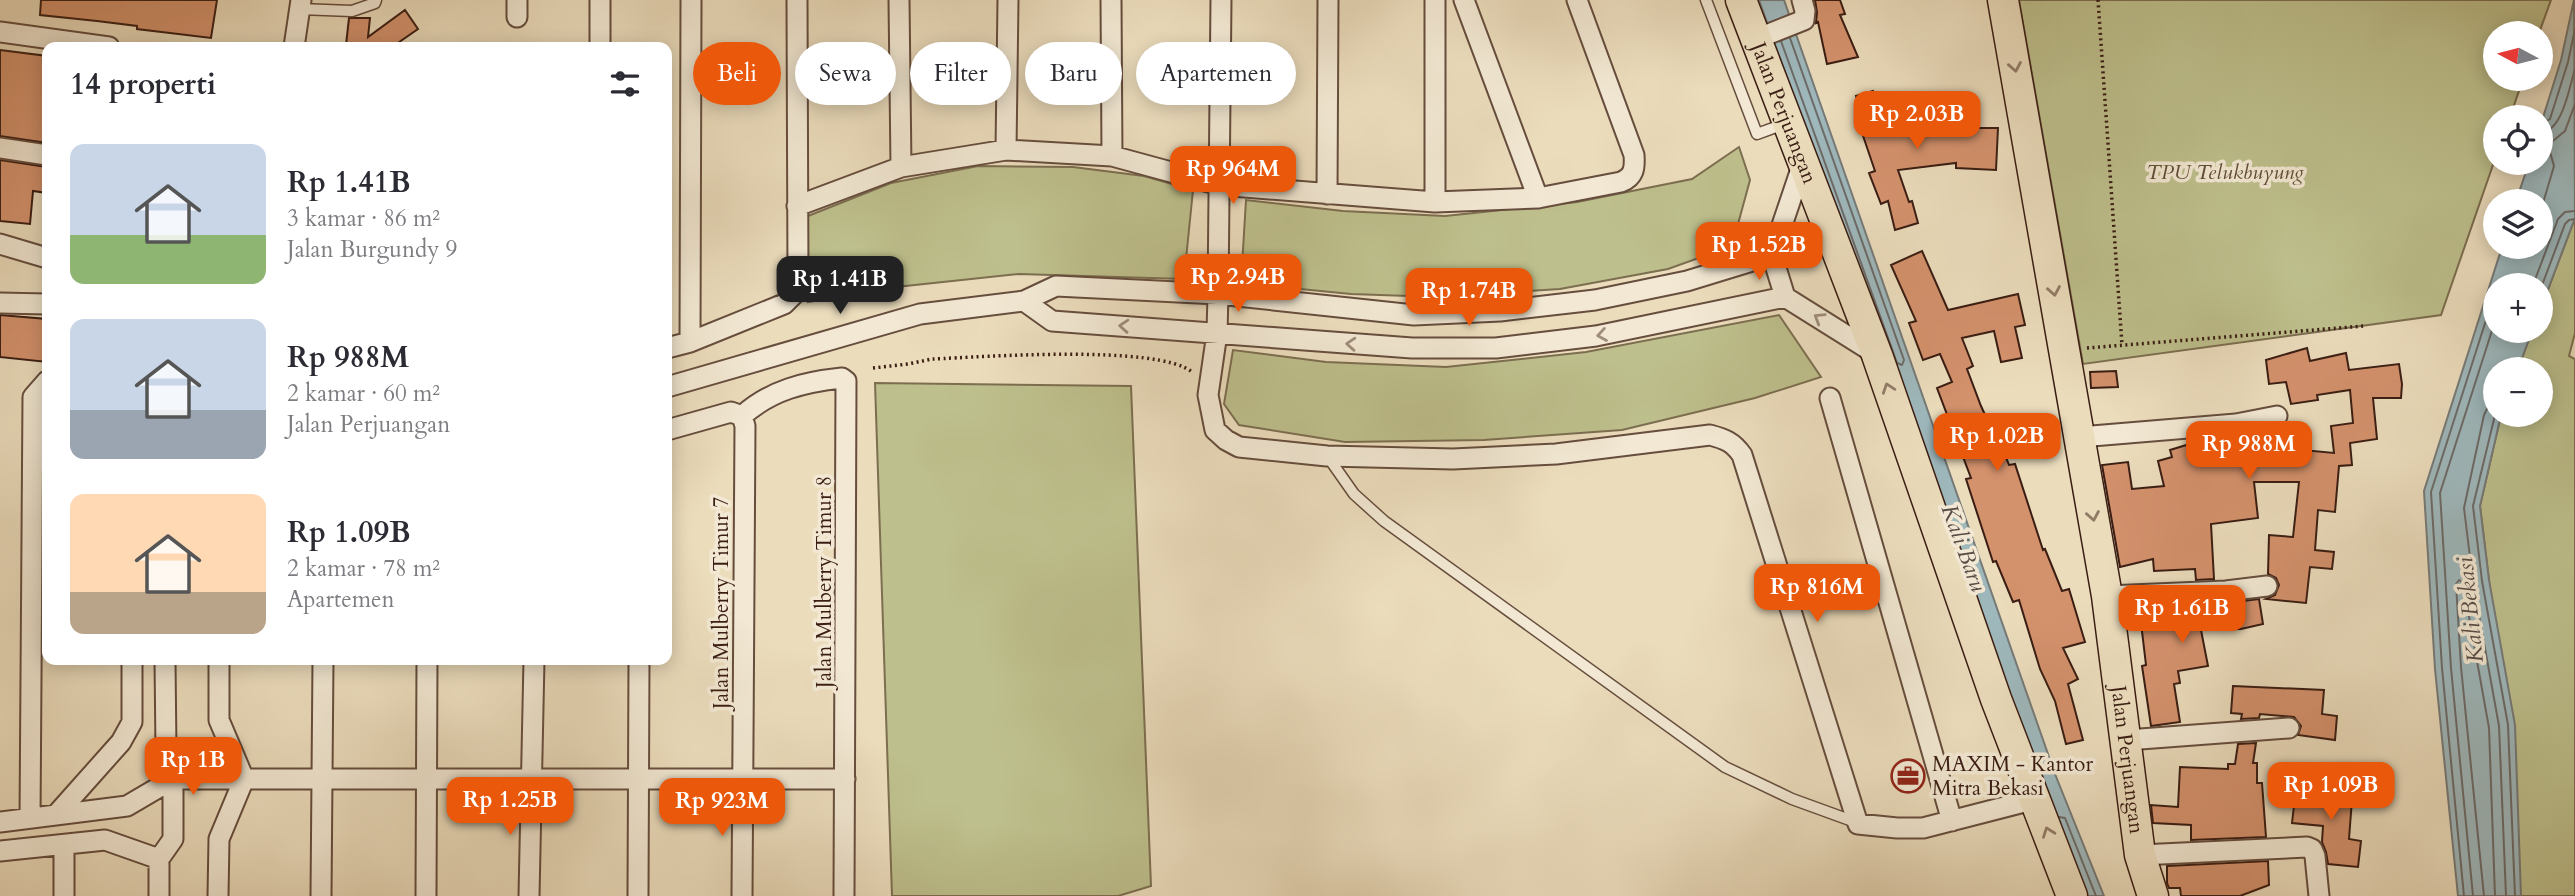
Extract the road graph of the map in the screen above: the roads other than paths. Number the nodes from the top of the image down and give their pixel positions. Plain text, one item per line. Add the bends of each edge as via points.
1 (376, 0) edge
2 (600, 0) edge
3 (691, 0) edge
4 (797, 0) edge
5 (900, 0) edge
6 (1007, 0) edge
7 (1111, 0) edge
8 (1221, 0) edge
9 (1328, 0) edge
10 (1435, 0) edge
11 (1464, 0) edge
12 (1577, 0) edge
13 (1706, 0) edge
14 (1741, 0) edge
15 (1802, 0) edge
16 (2003, 0) edge
17 (300, 5) edge
18 (0, 32) edge
19 (1761, 37) junction
20 (73, 42) edge
21 (295, 42) edge
22 (600, 42) edge
23 (1787, 122) junction
24 (0, 148) edge
25 (1006, 150) junction
26 (42, 154) edge
27 (1112, 156) junction
28 (1803, 163) junction
29 (901, 167) junction
30 (1219, 185) junction
31 (1327, 194) junction
32 (1538, 198) junction
33 (1435, 202) junction
34 (797, 206) junction
35 (0, 244) edge
36 (1772, 255) junction
37 (42, 257) edge
38 (1218, 295) junction
39 (1785, 297) junction
40 (1024, 302) junction
41 (0, 303) edge
42 (42, 304) edge
43 (1217, 333) junction
44 (690, 342) junction
45 (672, 347) edge
46 (1877, 355) junction
47 (672, 386) edge
48 (42, 387) edge
49 (1830, 398) dead end
50 (2277, 416) dead end
51 (743, 421) junction
52 (672, 429) edge
53 (2080, 437) junction
54 (1327, 456) junction
55 (2267, 586) dead end
56 (2107, 596) junction
57 (132, 665) edge
58 (165, 665) edge
59 (219, 665) edge
60 (323, 665) edge
61 (427, 665) edge
62 (534, 665) edge
63 (639, 665) edge
64 (2289, 728) dead end
65 (2127, 740) junction
66 (173, 779) junction
67 (244, 779) junction
68 (322, 779) junction
69 (426, 779) junction
70 (845, 779) junction
71 (531, 780) junction
72 (638, 780) junction
73 (743, 780) junction
74 (2036, 799) junction
75 (56, 815) junction
76 (30, 818) junction
77 (1952, 821) junction
78 (0, 822) edge
79 (1858, 824) junction
80 (64, 846) junction
81 (0, 851) edge
82 (2140, 855) junction
83 (159, 859) junction
84 (64, 896) edge
85 (159, 896) edge
86 (218, 896) edge
87 (321, 896) edge
88 (426, 896) edge
89 (529, 896) edge
90 (638, 896) edge
91 (741, 896) edge
92 (844, 896) edge
93 (2072, 896) edge
94 (2153, 896) edge
95 (2319, 896) edge

1 - 17 lane via 352,11
2 - 22 street
3 - 44 street
4 - 34 street
5 - 29 street
6 - 25 street
7 - 27 street
8 - 30 street
9 - 31 street
10 - 33 street
11 - 32 street
12 - 32 street via 1635,165 1621,182
13 - 23 lane via 1757,134
14 - 19 main road, Jalan Perjuangan
15 - 19 street via 1805,16 1800,23
16 -> 53 main road, Jalan Perjuangan
17 - 21 street
18 - 20 street
19 - 23 main road, Jalan Perjuangan
23 - 28 main road, Jalan Perjuangan
24 - 26 street
25 - 27 street
25 - 29 street
27 - 30 street
28 - 36 street
28 - 46 main road, Jalan Perjuangan
29 - 34 street
30 - 31 street
30 - 38 street
31 - 33 street
32 - 33 street
34 - 44 street via 794,294 784,304
35 - 37 street
36 - 38 street via 1687,281 1595,300 1500,312 1414,315
36 - 39 street
38 - 40 street via 1056,286
38 - 43 street
39 -> 43 street via 1596,336 1496,348 1412,348
46 -> 39 street
43 -> 40 street via 1052,321
40 - 47 street via 920,314
41 - 42 street
43 - 54 street via 1208,395 1215,430 1239,447
44 - 45 street
74 -> 46 main road, Jalan Perjuangan via 1996,699
48 - 76 street via 33,397
49 - 77 street
50 - 53 street via 2236,424
51 - 52 street via 731,412
51 - 70 street, Jalan Mulberry Timur 8 via 757,402 783,390 842,378 848,386
51 - 73 street, Jalan Mulberry Timur 7
53 -> 56 main road, Jalan Perjuangan
54 - 79 lane via 1354,494 1384,521 1725,767
54 - 79 street via 1453,459 1556,454 1710,435 1735,444
55 - 56 street
56 - 65 main road, Jalan Perjuangan
57 - 75 street via 132,722 121,742
58 - 66 street via 166,751
59 - 67 street via 219,720
60 - 68 street
61 - 69 street
62 - 71 street
63 - 72 street
64 - 65 street
65 - 82 main road, Jalan Perjuangan
66 - 67 street
66 - 75 street via 132,804
66 - 83 street via 173,839
67 - 68 street
67 - 86 street via 219,839
68 - 69 street
68 - 87 street
69 - 71 street
69 - 88 street
70 - 73 street
70 - 92 street, Jalan Mulberry Timur 8
71 - 72 street
71 - 89 street
72 - 73 street
72 - 90 street
73 - 91 street, Jalan Mulberry Timur 7
74 - 77 street
93 -> 74 main road, Jalan Perjuangan
75 - 76 street
76 - 78 street
77 - 79 street via 1923,828
80 - 81 street
80 - 83 street via 105,840
80 - 84 street
82 - 94 main road, Jalan Perjuangan
82 - 95 street via 2307,847 2315,856
83 - 85 street

